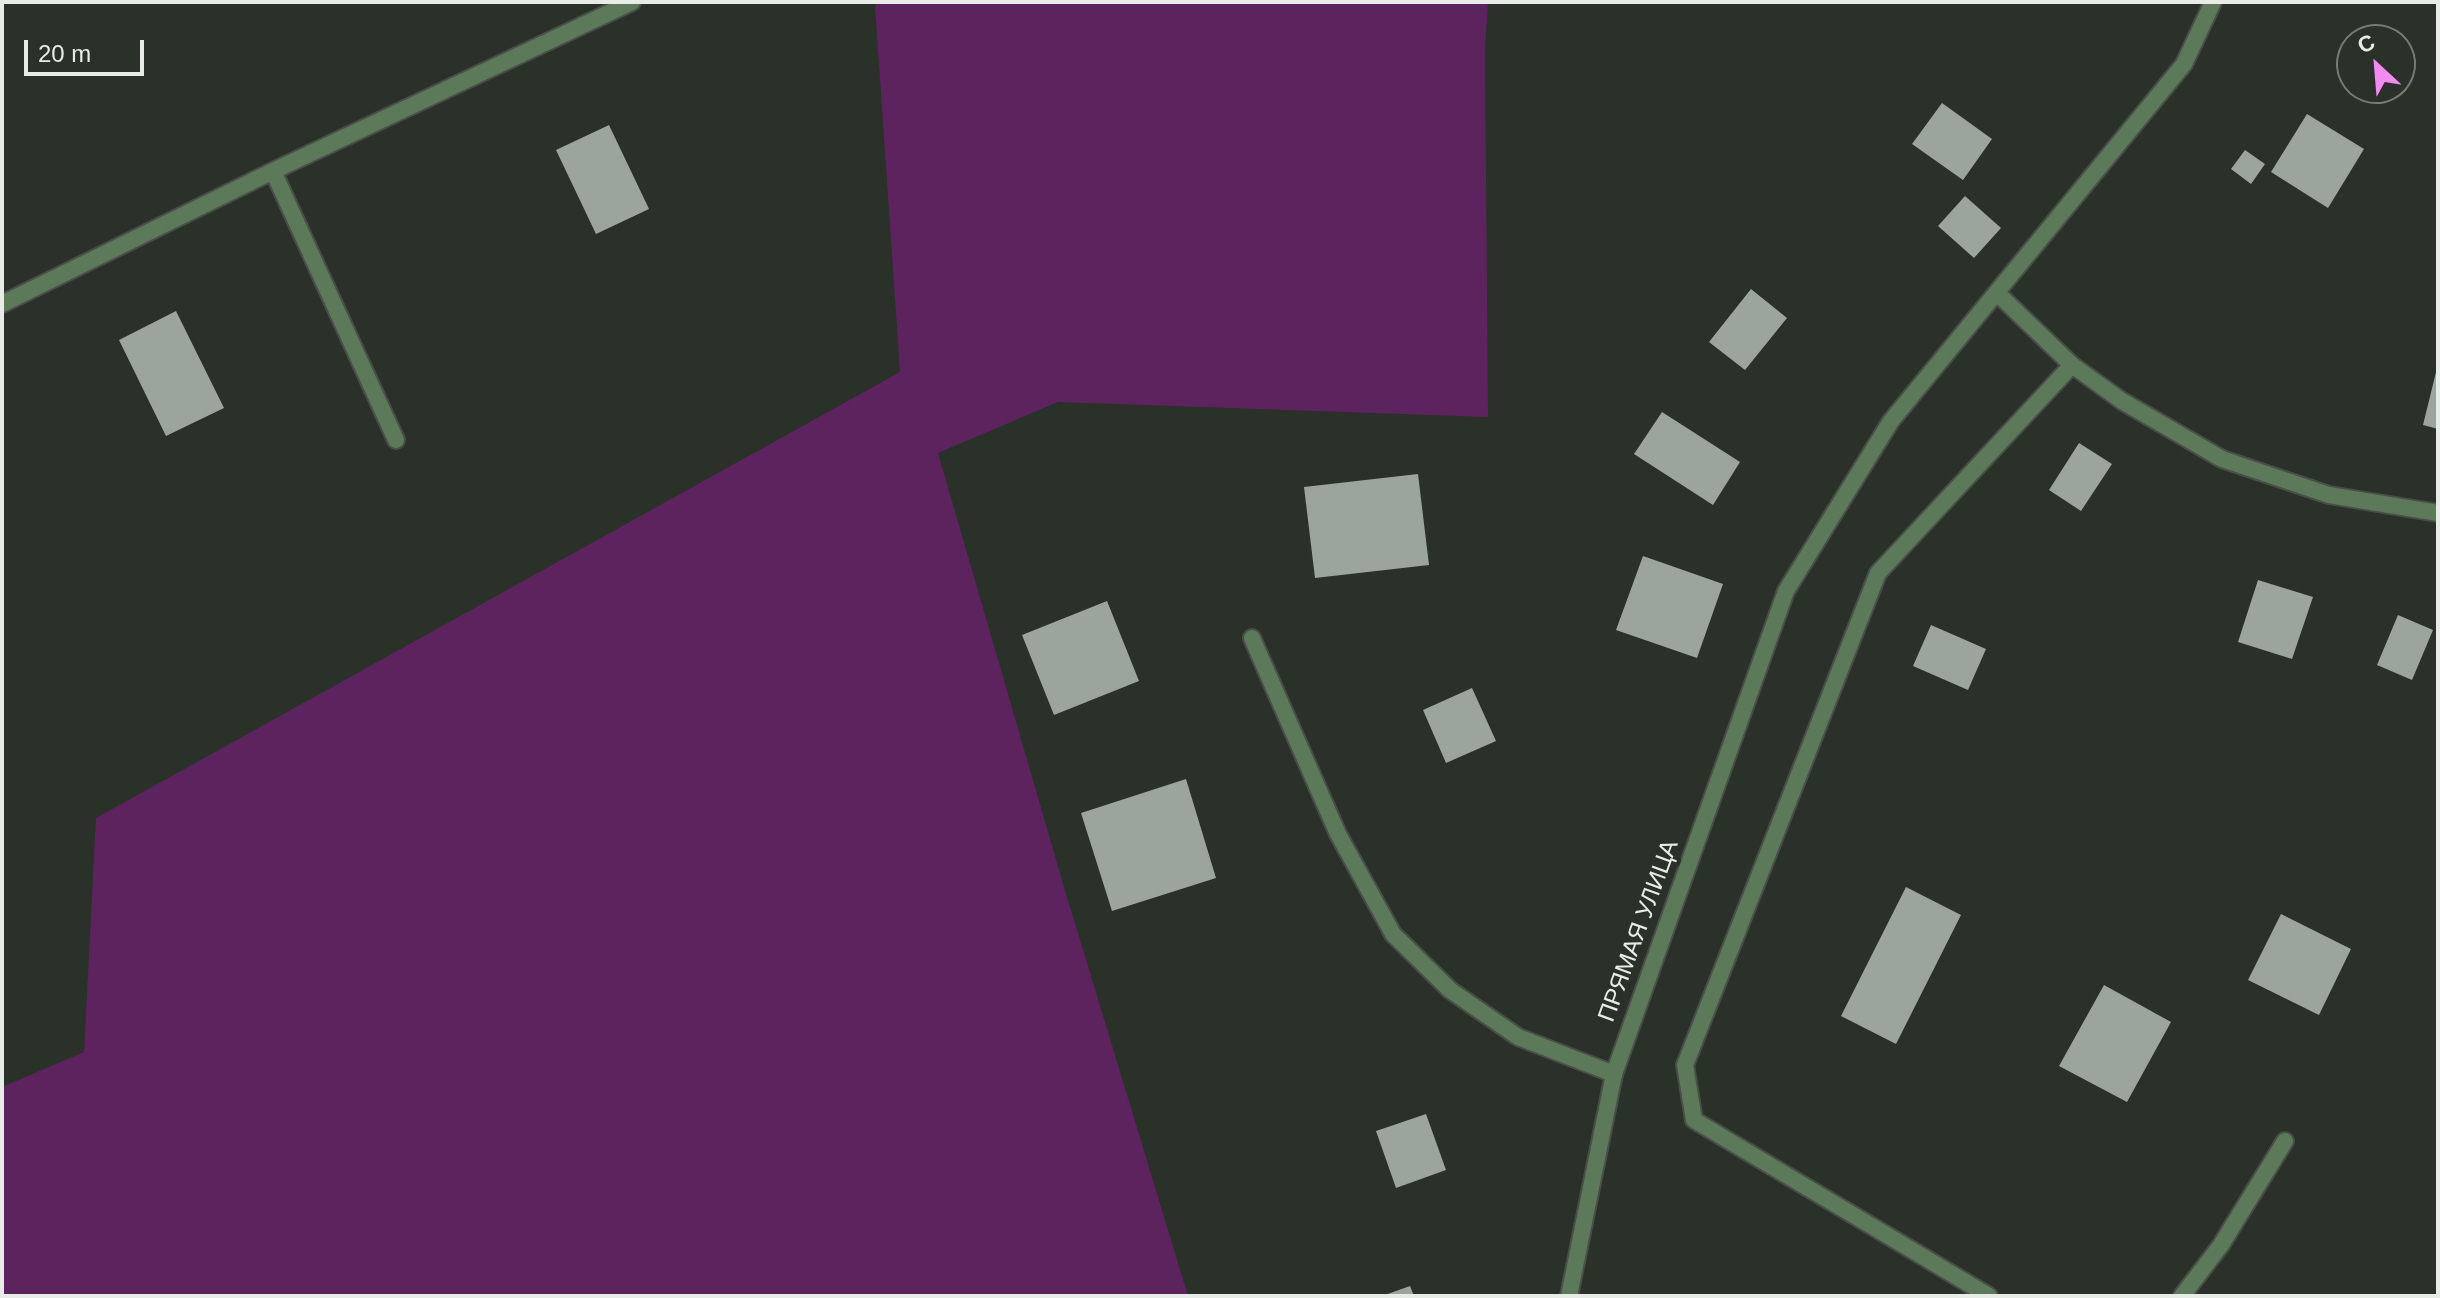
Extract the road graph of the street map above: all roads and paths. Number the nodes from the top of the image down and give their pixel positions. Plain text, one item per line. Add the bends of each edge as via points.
1 (632, 2) edge
2 (2213, 2) edge
3 (273, 171) junction
4 (1997, 293) junction
5 (2, 304) edge
6 (2072, 365) junction
7 (396, 440) dead end
8 (2438, 513) edge
9 (1252, 638) dead end
10 (1614, 1074) junction
11 (2285, 1141) dead end
12 (1569, 1296) edge
13 (1989, 1296) edge
14 (2182, 1296) edge

1 - 3 street
2 - 4 street, ПРЯМАЯ УЛИЦА via 2184,64
3 - 5 street
3 - 7 street
4 - 6 street
4 - 10 street, ПРЯМАЯ УЛИЦА via 1891,421 1786,591
6 - 8 street via 2222,459 2329,495
6 - 13 street via 1878,573 1685,1065 1694,1120
9 - 10 street via 1338,834 1393,934 1450,990 1518,1037
10 - 12 street, ПРЯМАЯ УЛИЦА
11 - 14 street via 2221,1245

